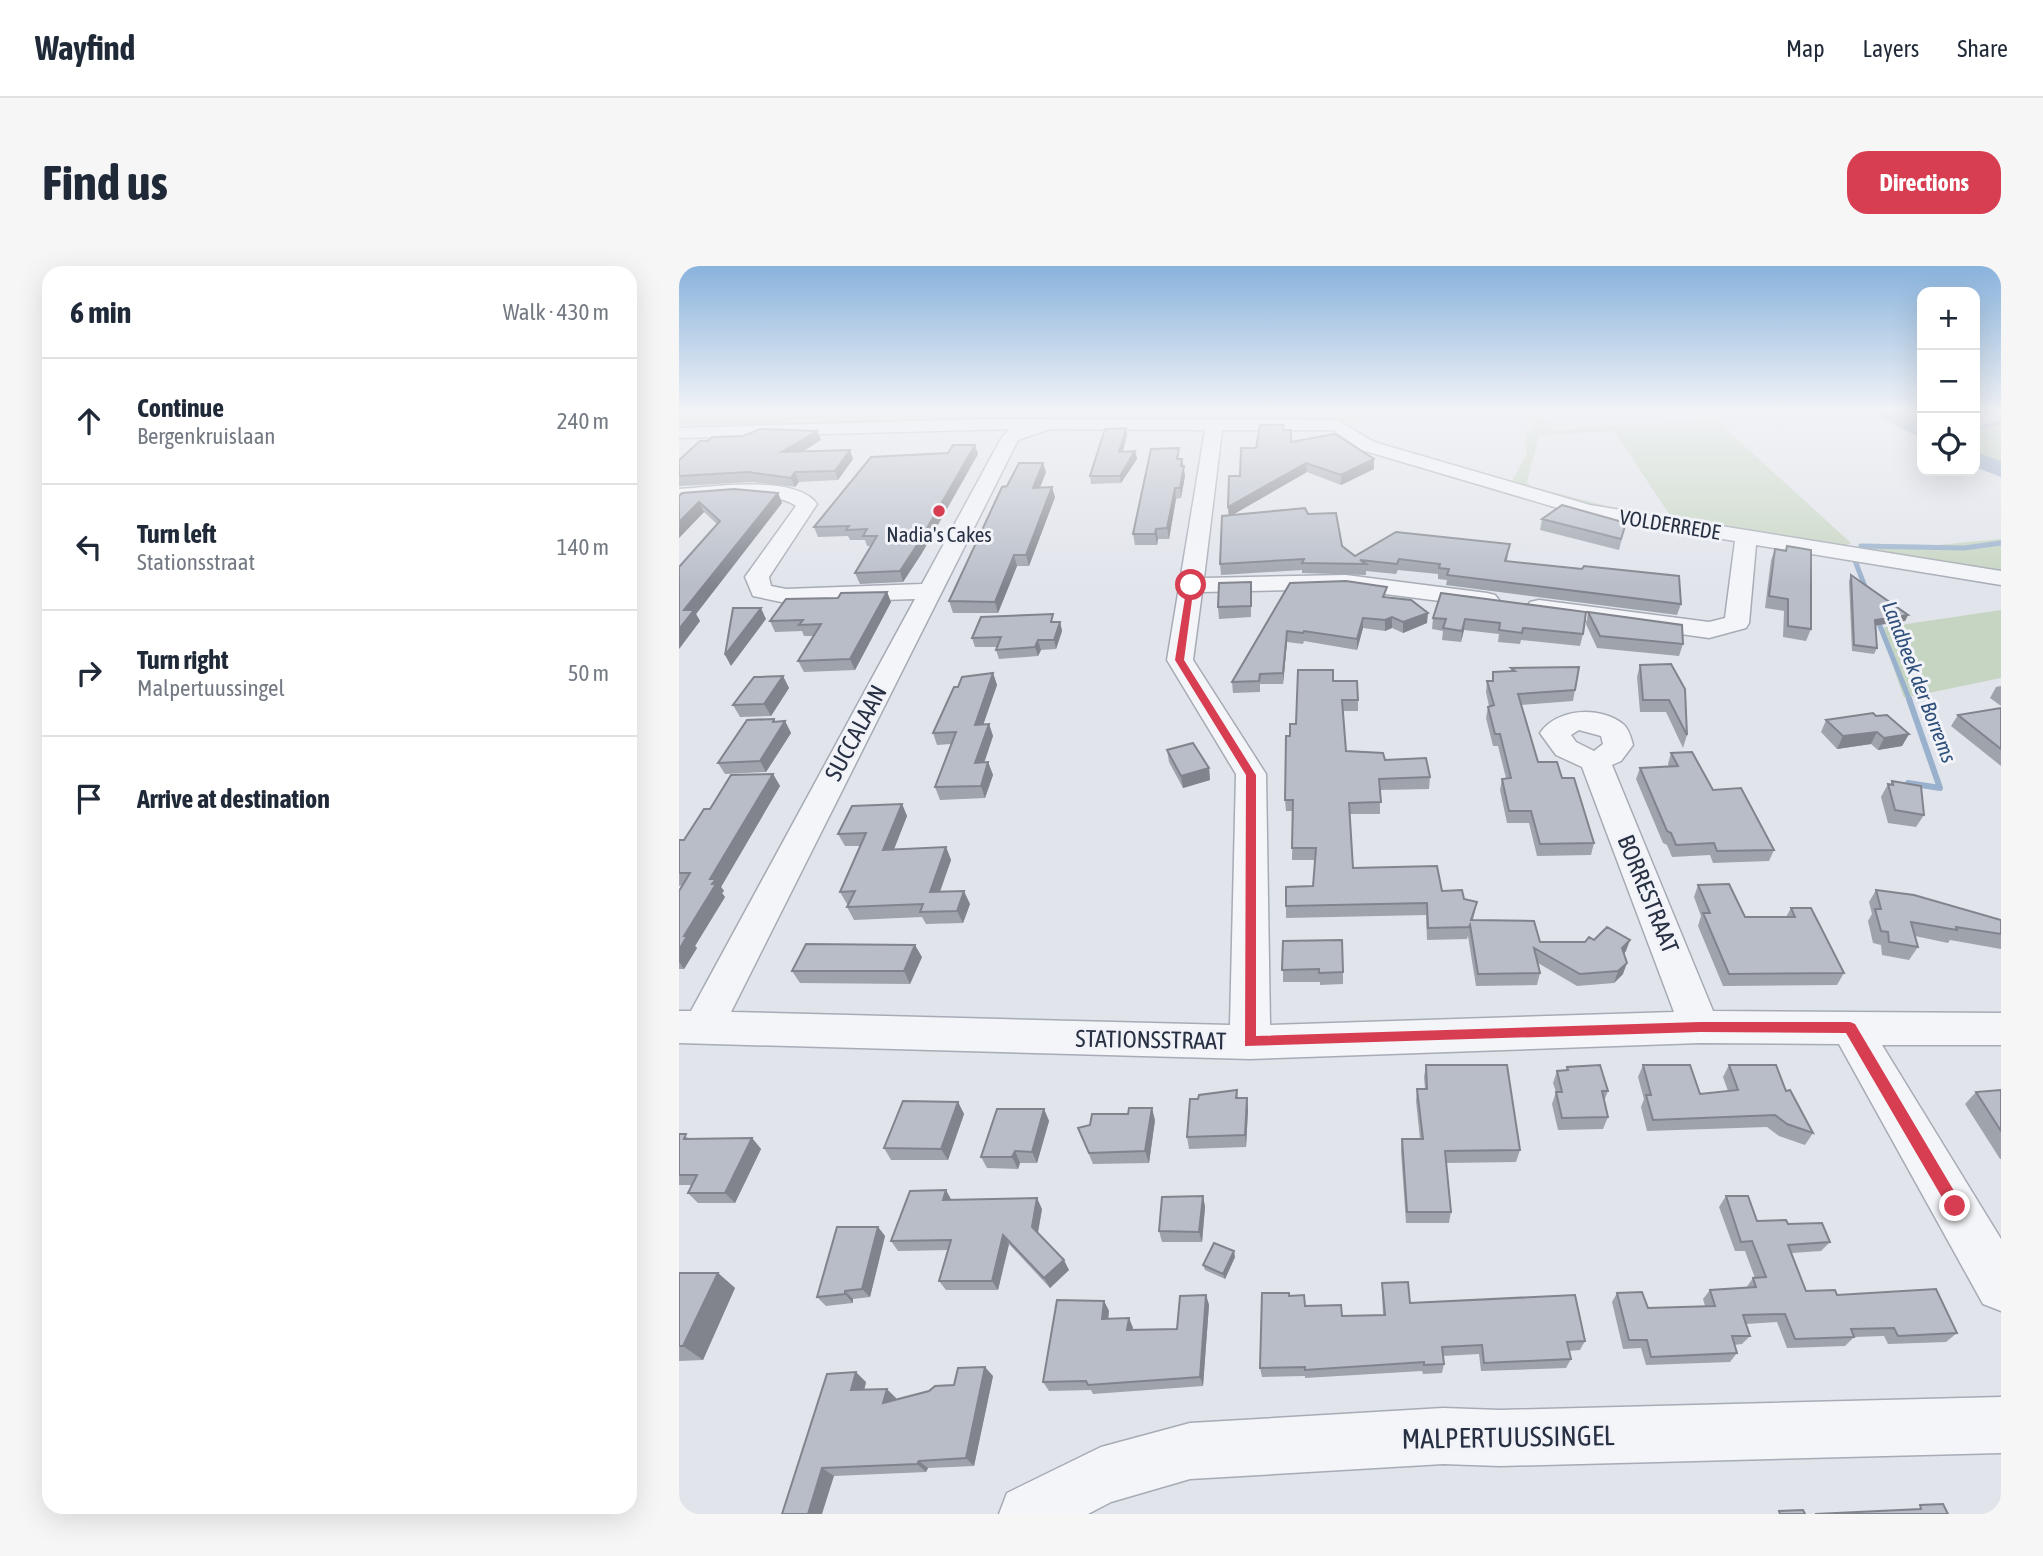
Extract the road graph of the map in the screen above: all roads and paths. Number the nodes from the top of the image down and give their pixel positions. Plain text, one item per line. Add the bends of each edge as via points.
1 (987, 470) edge
2 (1208, 470) edge
3 (1450, 470) edge
4 (679, 495) edge
5 (1747, 537) junction
6 (2001, 578) edge
7 (1191, 585) junction
8 (930, 591) junction
9 (1595, 761) dead end
10 (1700, 1027) junction
11 (1850, 1027) junction
12 (691, 1028) edge
13 (2001, 1029) edge
14 (1250, 1042) junction
15 (2001, 1286) edge
16 (2001, 1426) edge
17 (1028, 1514) edge

1 - 8 street, SUCCALAAN
2 - 7 street
3 - 5 street, VOLDERREDE via 1588,511
4 - 8 street via 774,492 801,498 807,504 757,577 761,591 786,596
5 - 6 street, VOLDERREDE
5 - 7 street via 1737,623 1709,630 1346,582
7 - 14 street via 1179,660 1251,775
8 - 12 street, SUCCALAAN
9 - 10 street, BORRESTRAAT
10 - 11 street, STATIONSSTRAAT
10 - 14 street, STATIONSSTRAAT
11 - 13 street, STATIONSSTRAAT
11 - 15 street
12 - 14 street, STATIONSSTRAAT
16 - 17 street, MALPERTUUSSINGEL via 1443,1436 1189,1451 1101,1476

